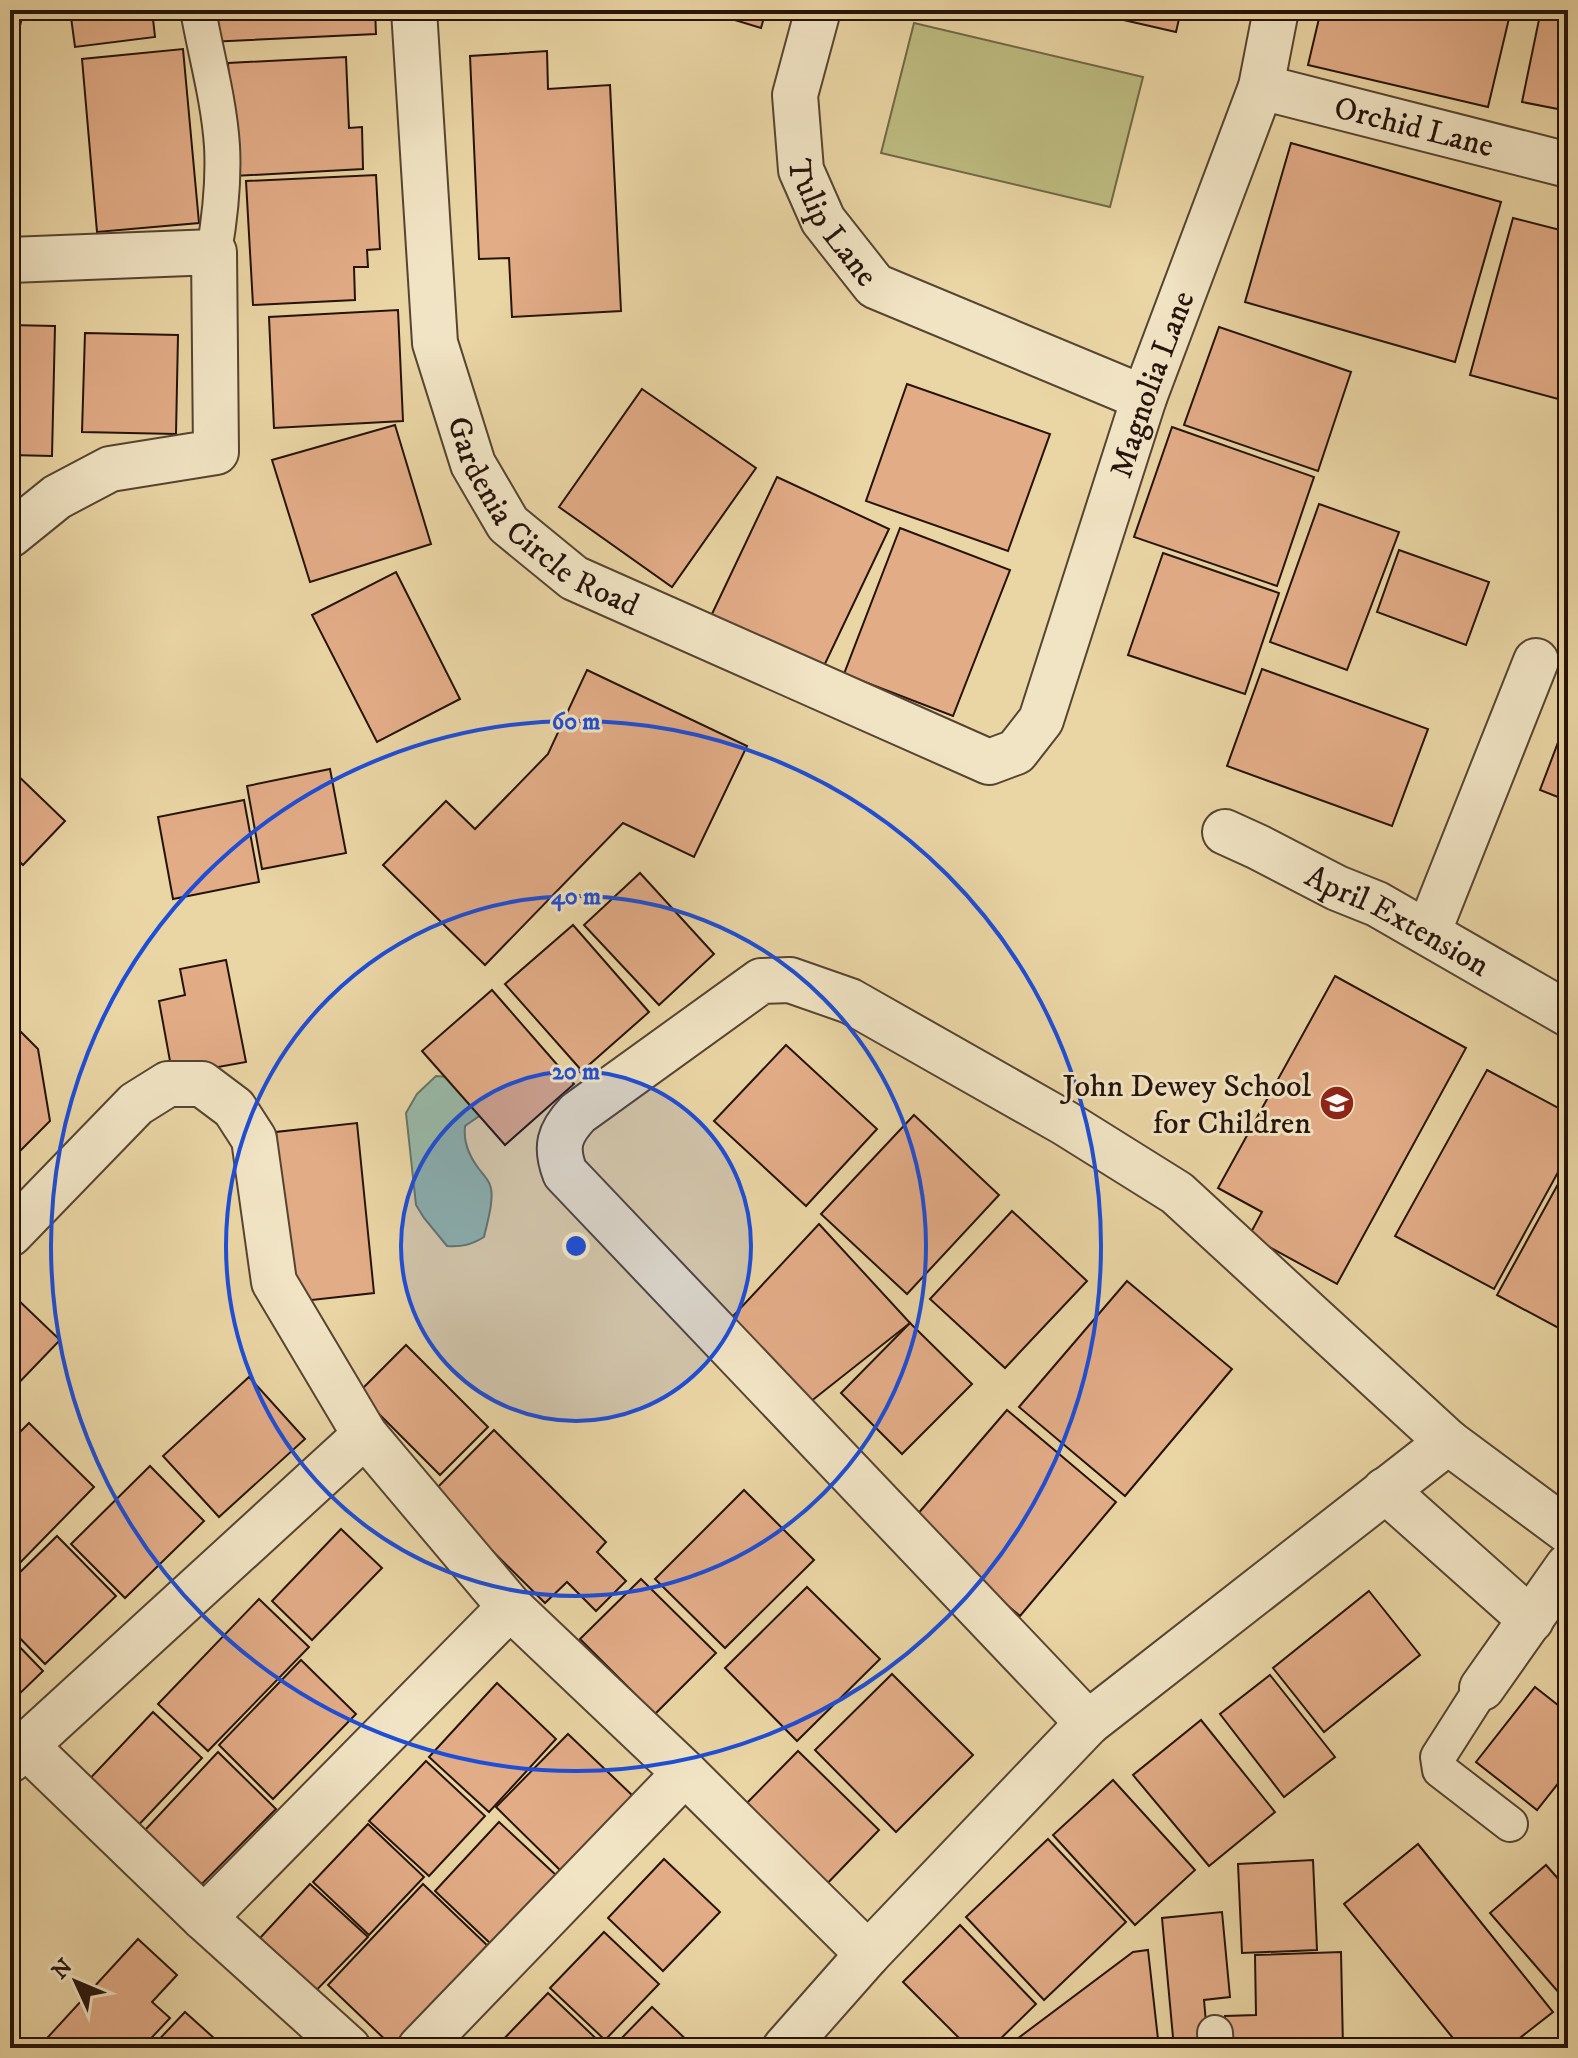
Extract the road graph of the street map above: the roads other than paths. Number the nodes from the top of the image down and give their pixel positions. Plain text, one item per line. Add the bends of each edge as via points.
1 (198, 10) edge
2 (414, 10) edge
3 (818, 10) edge
4 (1276, 10) edge
5 (1261, 87) junction
6 (1568, 165) edge
7 (214, 252) junction
8 (10, 260) edge
9 (1144, 398) junction
10 (10, 535) edge
11 (1536, 661) dead end
12 (1016, 752) joint
13 (1225, 832) dead end
14 (1428, 933) junction
15 (1568, 1014) edge
16 (10, 1234) edge
17 (365, 1435) junction
18 (1448, 1442) junction
19 (1385, 1490) junction
20 (1568, 1531) edge
21 (1568, 1566) edge
22 (510, 1607) junction
23 (1531, 1620) junction
24 (1482, 1688) joint
25 (1088, 1723) junction
26 (18, 1753) edge
27 (685, 1773) junction
28 (1510, 1824) dead end
29 (204, 1918) junction
30 (868, 1954) junction
31 (348, 2048) edge
32 (420, 2048) edge
33 (785, 2048) edge

1 - 7 lane via 222,145 222,210
2 - 12 street, Gardenia Circle Road via 435,343 473,464 508,524 574,578 989,762
3 - 9 street, Tulip Lane via 795,95 801,170 823,220 875,286
4 - 5 street, Magnolia Lane
5 - 6 street, Orchid Lane
5 - 9 street, Magnolia Lane
7 - 8 street
7 - 10 street via 216,452 110,469 57,497
9 - 12 street, Magnolia Lane via 1041,720
11 - 14 street
13 - 14 street, April Extension
14 - 15 street, April Extension
16 - 17 street via 136,1104 168,1084 202,1084 234,1108 254,1139 274,1282
17 - 22 street
17 - 26 street
18 - 19 street
18 - 20 street
18 - 25 street via 1177,1193 850,1001 790,980 761,981 578,1113 565,1126 560,1142 565,1173
19 - 23 street
19 - 25 street
21 - 23 street
22 - 27 street
22 - 29 street
23 - 24 street
24 - 28 lane via 1438,1757 1440,1770
25 - 30 street
26 - 29 street
27 - 30 street
27 - 32 street
29 - 31 street
30 - 33 street

